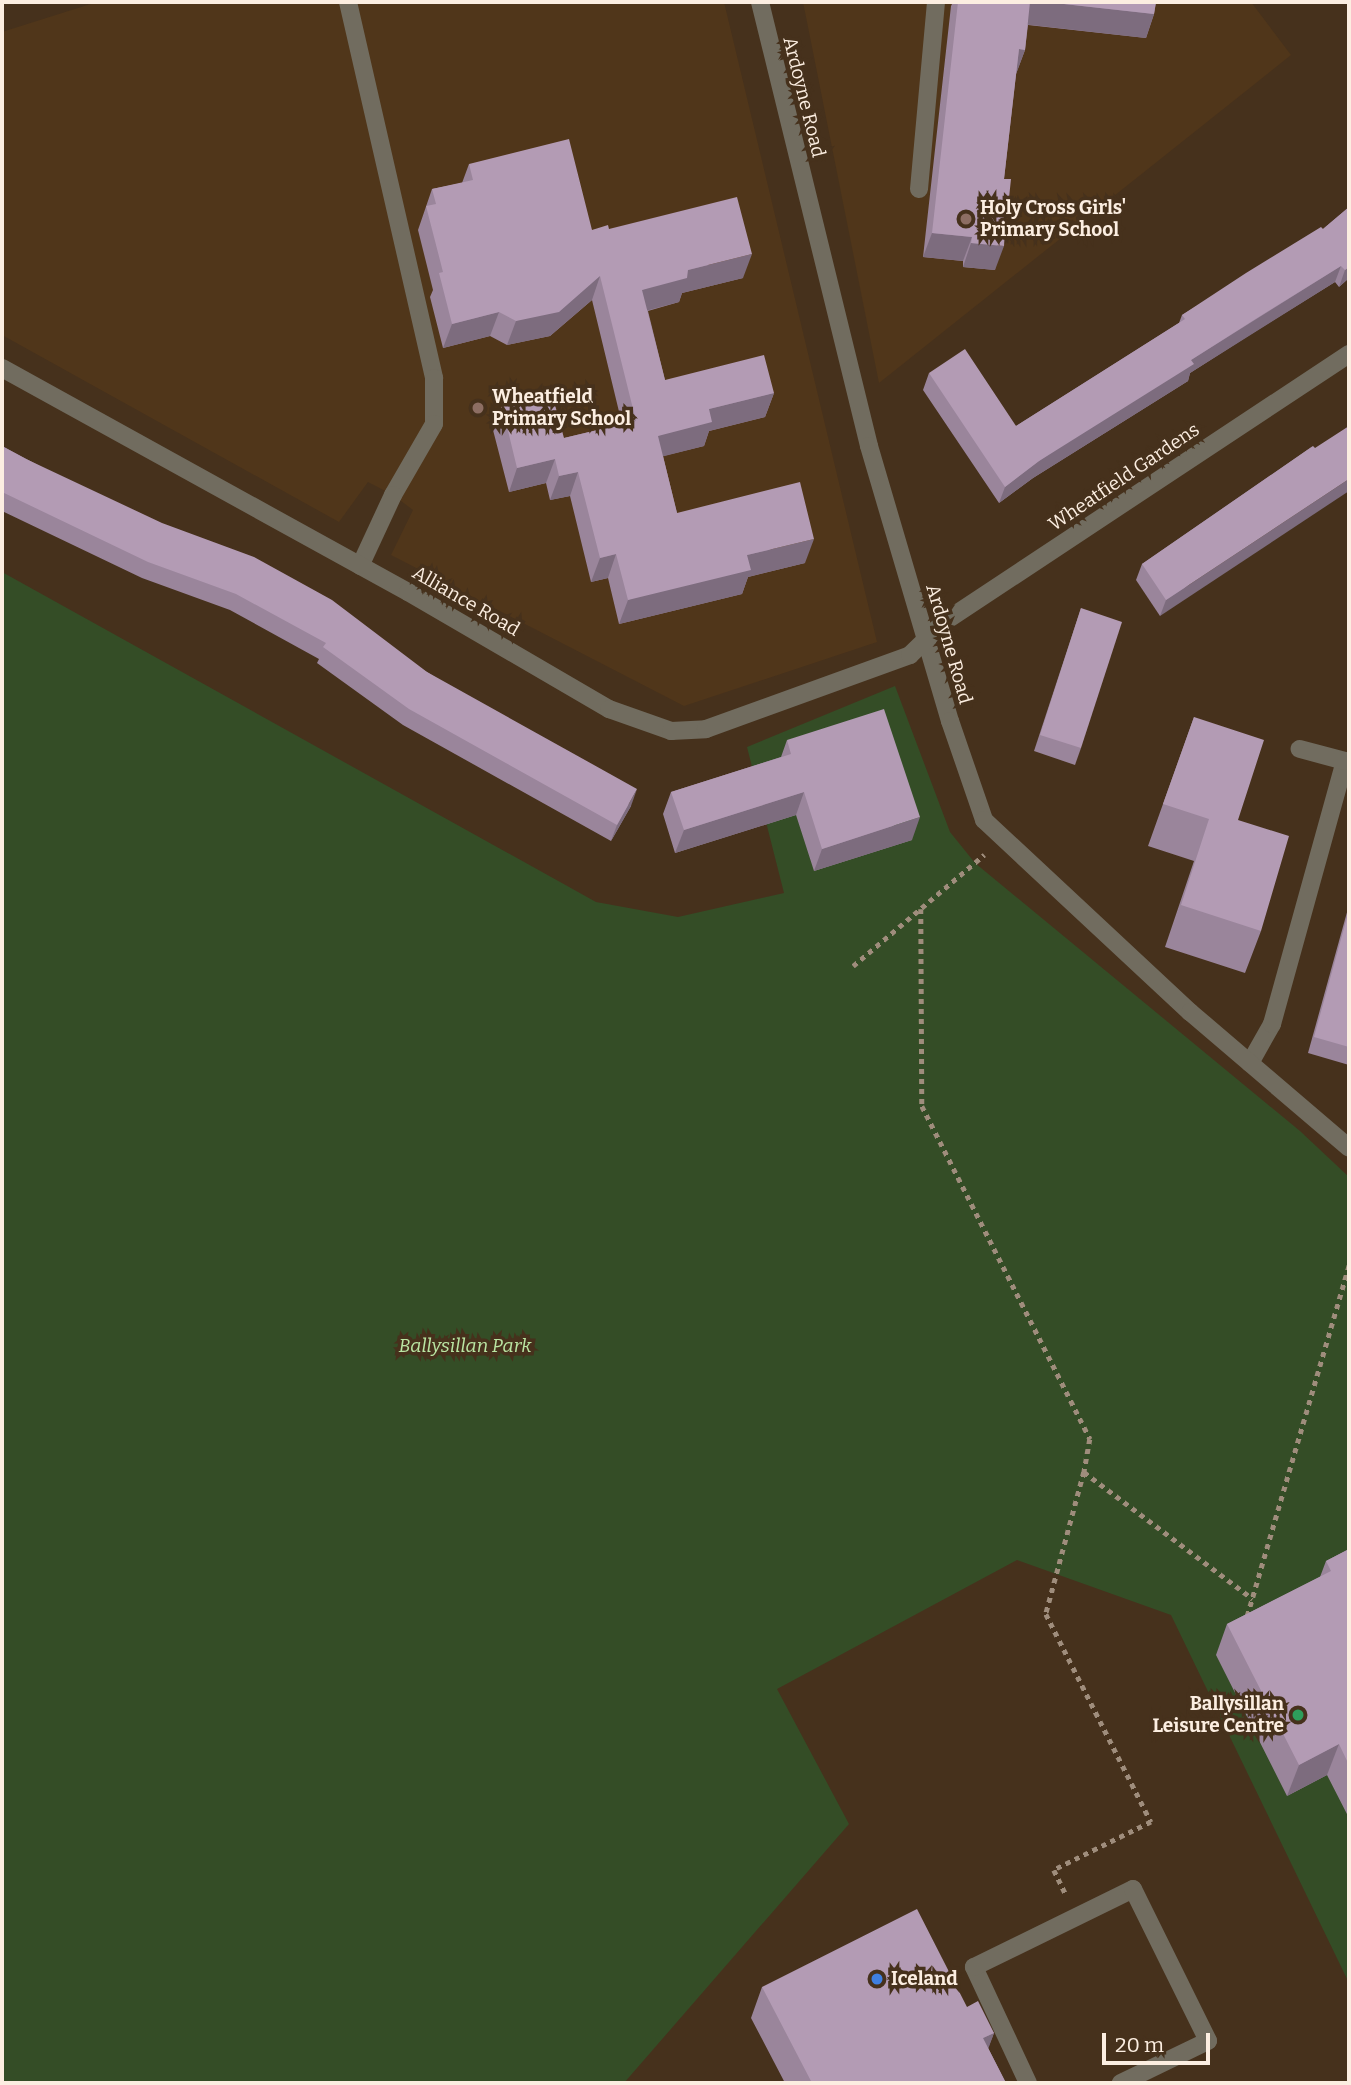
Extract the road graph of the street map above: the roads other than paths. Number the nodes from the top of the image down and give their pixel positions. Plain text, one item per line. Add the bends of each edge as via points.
1 (348, 2) edge
2 (760, 2) edge
3 (936, 2) edge
4 (919, 189) dead end
5 (1349, 354) edge
6 (2, 368) edge
7 (360, 566) junction
8 (926, 640) junction
9 (1300, 749) dead end
10 (1250, 1063) junction
11 (1349, 1148) edge
12 (1028, 2083) edge
13 (1121, 2083) edge

1 - 7 street via 434,378 434,424 393,495
2 - 8 street, Ardoyne Road via 869,446
3 - 4 street
5 - 8 street, Wheatfield Gardens via 944,622
6 - 7 street, Alliance Road
7 - 8 street, Alliance Road via 609,709 671,731 706,729 909,655
8 - 10 street, Ardoyne Road via 984,820
9 - 10 street via 1345,761 1272,1024
10 - 11 street, Ardoyne Road
12 - 13 street via 974,1967 1133,1889 1208,2041

